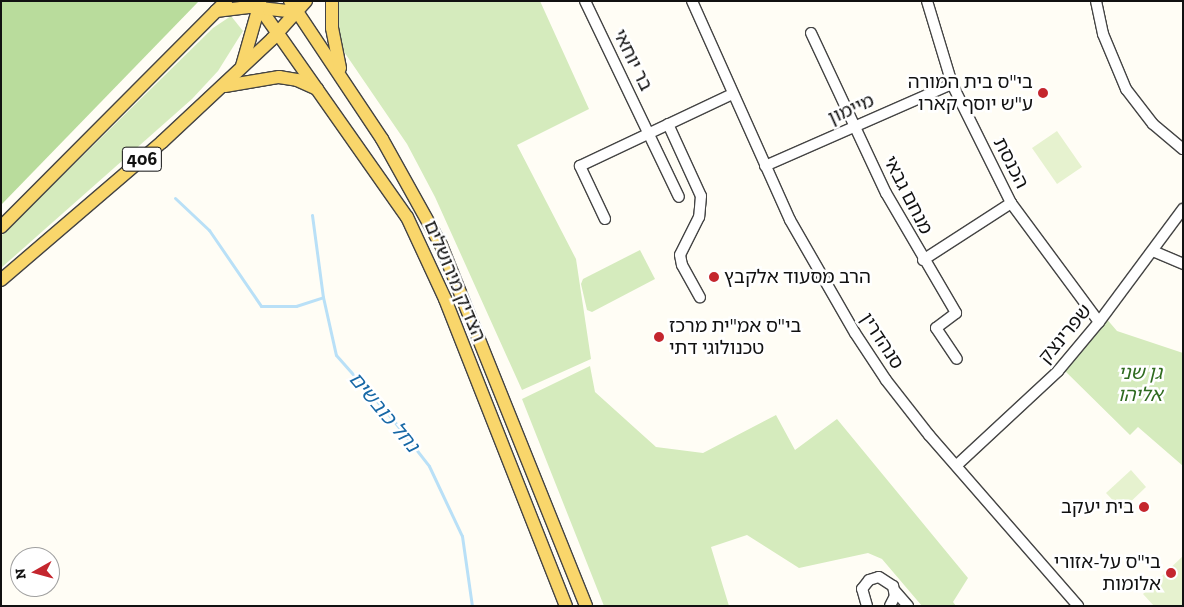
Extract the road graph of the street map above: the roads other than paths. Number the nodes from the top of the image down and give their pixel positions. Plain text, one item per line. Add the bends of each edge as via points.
1 (226, 1) edge
2 (306, 1) edge
3 (332, 1) edge
4 (586, 1) edge
5 (692, 1) edge
6 (927, 1) edge
7 (1096, 1) edge
8 (258, 3) edge
9 (278, 5) edge
10 (294, 6) edge
11 (213, 10) edge
12 (278, 33) junction
13 (811, 33) dead end
14 (240, 70) junction
15 (343, 78) junction
16 (952, 84) junction
17 (223, 86) junction
18 (317, 88) junction
19 (732, 94) junction
20 (668, 124) junction
21 (855, 126) junction
22 (649, 133) junction
23 (1183, 149) edge
24 (765, 166) junction
25 (679, 197) dead end
26 (1011, 203) junction
27 (1183, 210) edge
28 (605, 219) dead end
29 (1, 227) edge
30 (1153, 251) junction
31 (923, 260) junction
32 (1183, 264) edge
33 (1, 280) edge
34 (700, 297) dead end
35 (1099, 322) junction
36 (956, 359) dead end
37 (957, 465) junction
38 (895, 591) junction
39 (566, 606) edge
40 (586, 606) edge
41 (867, 606) edge
42 (890, 606) edge
43 (908, 606) edge
44 (1078, 606) edge

1 - 11 main road, 406
2 - 10 main road, 406
3 - 15 main road via 332,28
4 - 22 street, בר יוחאי
5 - 19 street, סנהדרין
6 - 16 street, הכנסת
7 - 23 street via 1103,34 1126,89 1149,119
8 - 9 main road
8 - 11 main road
8 - 12 main road, הצדיק מירושלים
8 - 14 main road
9 - 10 main road
9 - 12 main road
10 - 12 main road, 406
10 - 15 main road, הצדיק מירושלים
11 - 29 main road, 406
12 - 14 main road, 406
12 - 18 main road, הצדיק מירושלים
13 - 21 street, מנחם גבאי
14 - 17 main road, 406
15 - 40 main road, הצדיק מירושלים via 402,172 441,245
16 - 21 street, מיימון
16 - 26 street, הכנסת
17 - 18 main road via 278,77
17 - 33 main road, 406
18 - 39 main road, הצדיק מירושלים via 390,190 425,253
19 - 20 street
19 - 24 street, סנהדרין
20 - 22 street
20 - 34 street via 701,196 699,218 680,255 682,266
21 - 24 street, מיימון
21 - 31 street, מנחם גבאי via 886,193
22 - 25 street, בר יוחאי
22 - 28 street via 580,166
24 - 37 street, סנהדרין via 815,267 855,333 897,395
26 - 31 street
26 - 35 street, הכנסת
27 - 30 street, שפרינצק
30 - 32 street
30 - 35 street, שפרינצק
31 - 36 street, מנחם גבאי via 956,313 936,328
35 - 37 street, שפרינצק via 1038,392
37 - 44 street, סנהדרין
38 - 41 street via 885,578 869,580 862,594
38 - 42 street
38 - 43 street

